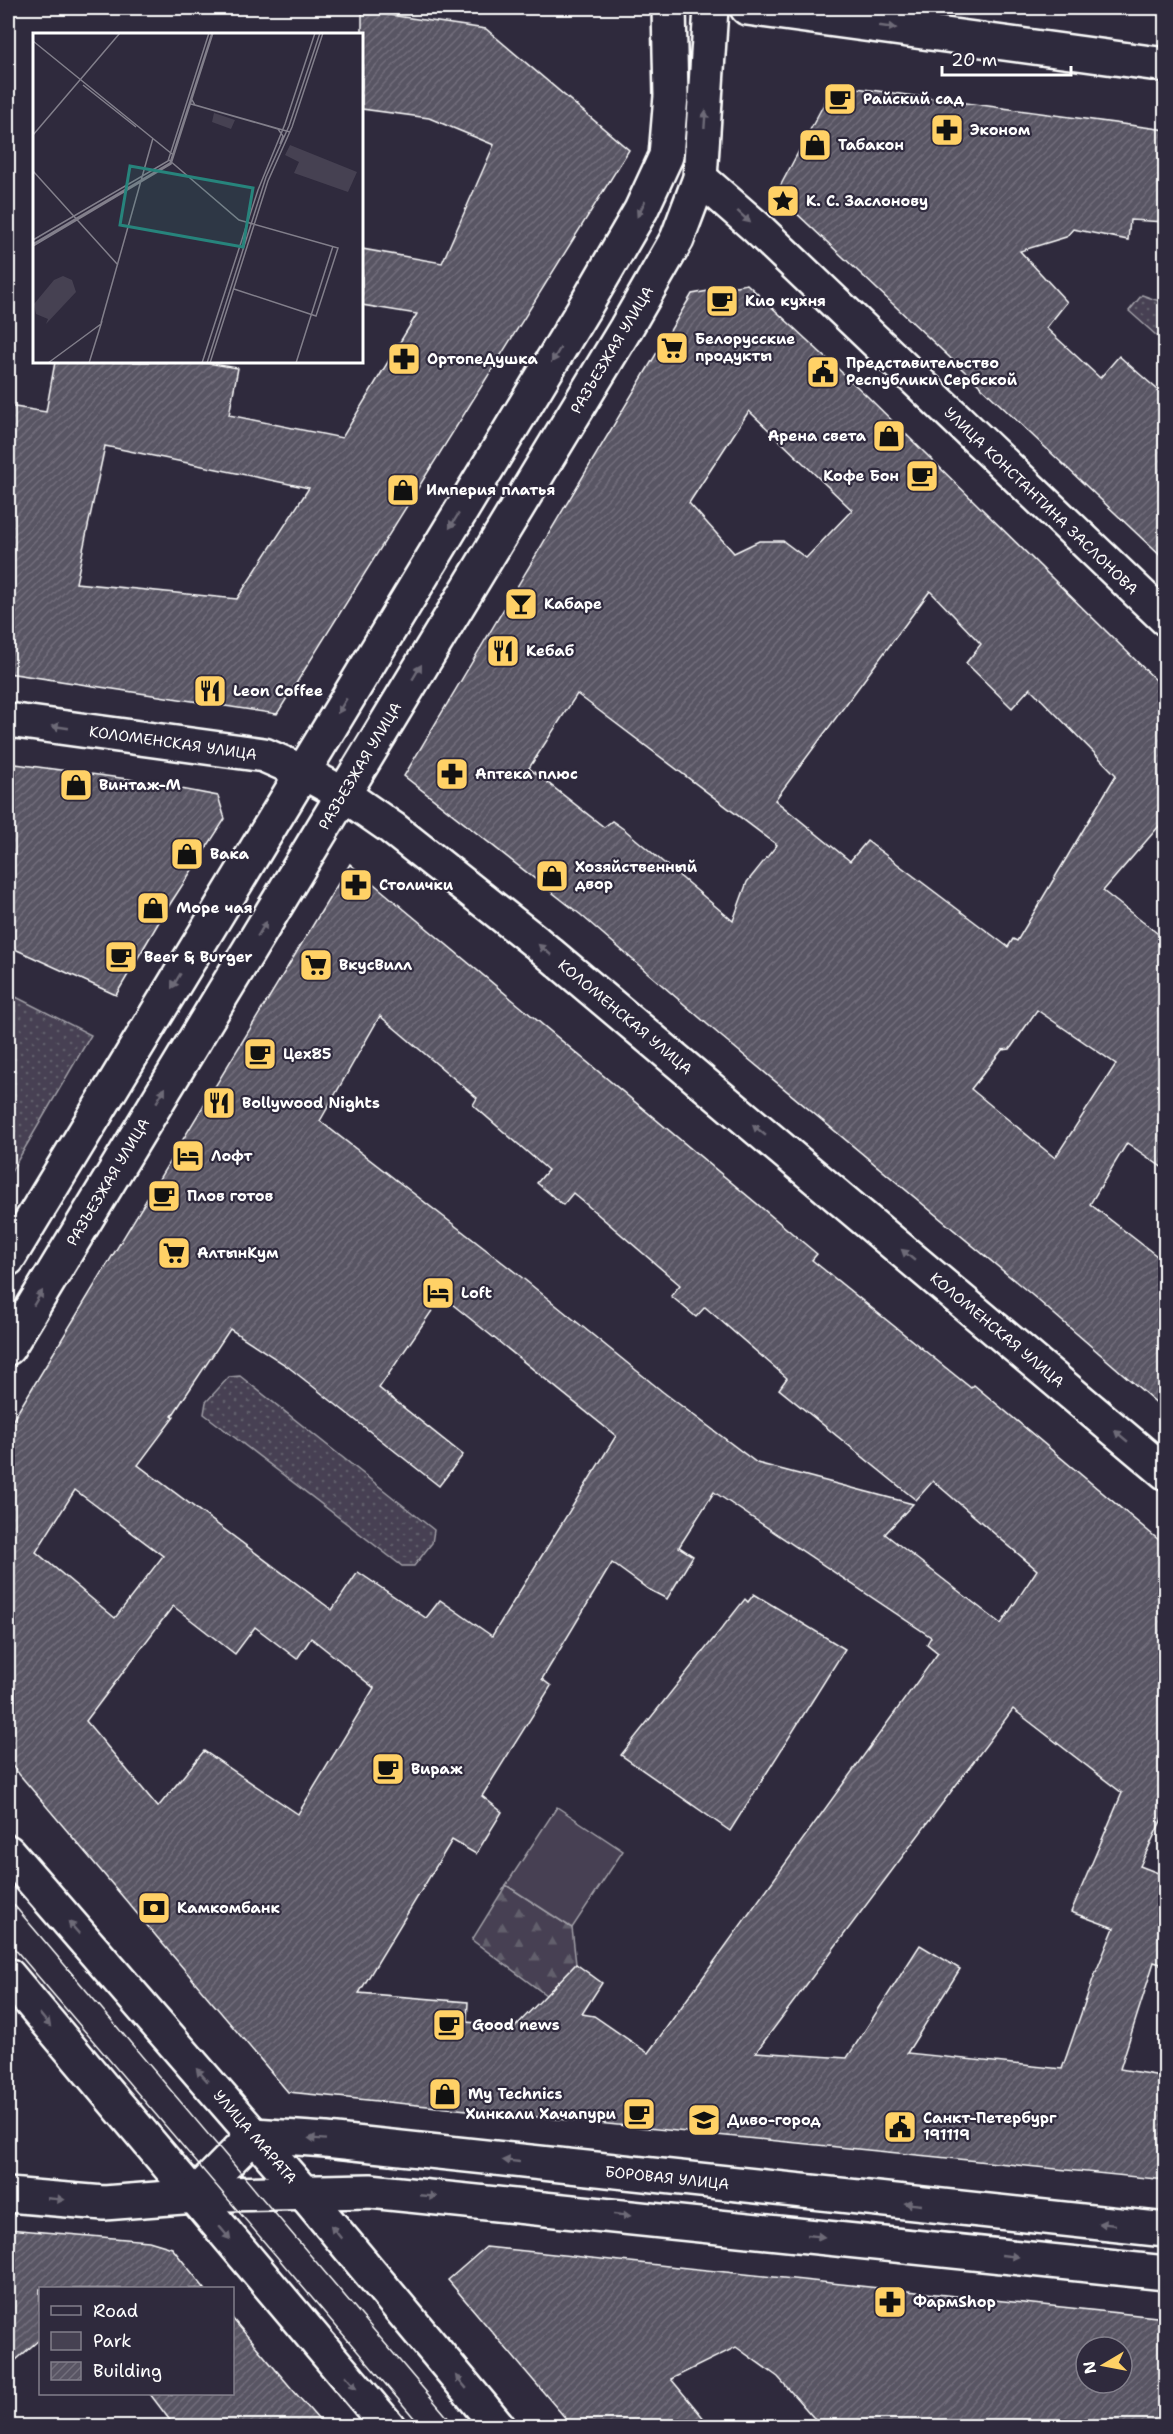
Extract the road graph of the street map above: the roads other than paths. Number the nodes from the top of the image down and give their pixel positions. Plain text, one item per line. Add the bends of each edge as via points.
1 (669, 8) edge
2 (711, 8) edge
3 (747, 8) edge
4 (1166, 65) edge
5 (700, 178) junction
6 (1166, 619) edge
7 (8, 720) edge
8 (303, 772) junction
9 (343, 794) junction
10 (8, 1259) edge
11 (8, 1348) edge
12 (1166, 1473) edge
13 (8, 1852) edge
14 (8, 1975) edge
15 (254, 2136) junction
16 (303, 2192) junction
17 (8, 2195) edge
18 (194, 2196) junction
19 (1166, 2230) edge
20 (1166, 2273) edge
21 (388, 2427) edge
22 (498, 2427) edge

1 -> 8 street via 671,96 666,156 641,210
5 -> 2 street
3 -> 4 street
5 -> 6 street, УЛИЦА КОНСТАНТИНА ЗАСЛОНОВА
9 -> 5 street, РАЗЪЕЗЖАЯ УЛИЦА via 632,318 677,239
8 -> 7 street, КОЛОМЕНСКАЯ УЛИЦА via 264,755
8 - 9 street, КОЛОМЕНСКАЯ УЛИЦА
8 -> 10 street
11 -> 9 street, РАЗЪЕЗЖАЯ УЛИЦА
12 -> 9 street, КОЛОМЕНСКАЯ УЛИЦА via 537,942
15 -> 13 street, УЛИЦА МАРАТА
14 -> 18 street
15 - 16 street, УЛИЦА МАРАТА
15 - 18 street
19 -> 15 street, БОРОВАЯ УЛИЦА via 326,2140
16 - 18 street
16 -> 20 street via 393,2193
22 -> 16 street, УЛИЦА МАРАТА
17 -> 18 street via 104,2203
18 -> 21 street

